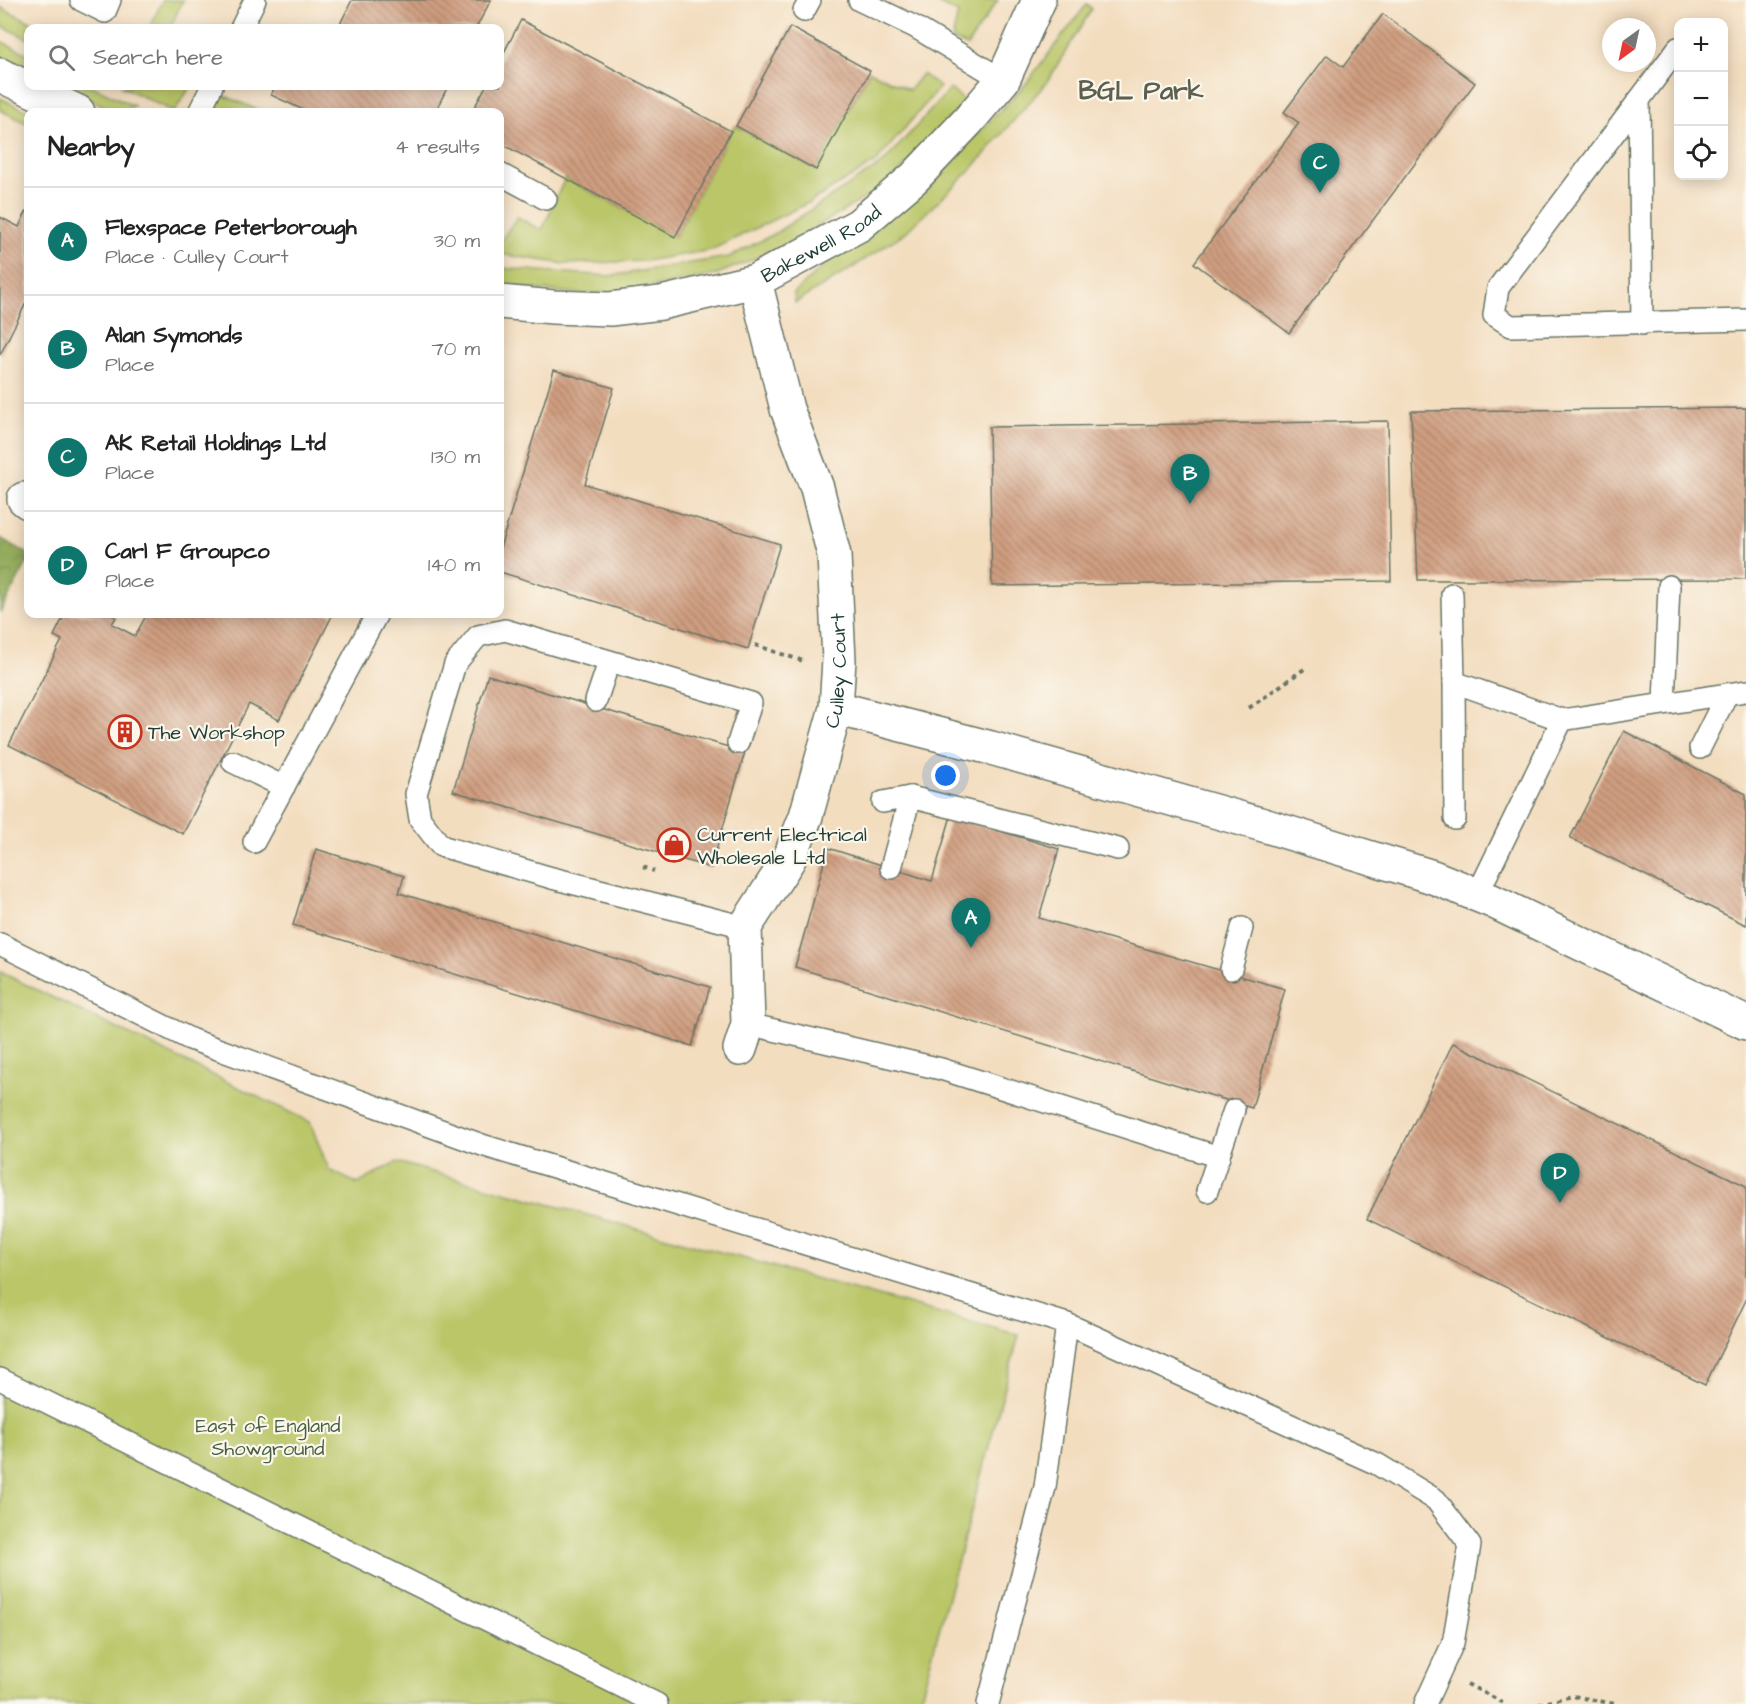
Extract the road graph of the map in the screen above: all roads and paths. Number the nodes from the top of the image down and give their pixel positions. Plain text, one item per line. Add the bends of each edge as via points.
1 (81, 0) edge
2 (110, 0) edge
3 (255, 0) edge
4 (859, 0) edge
5 (1039, 0) edge
6 (243, 24) edge
7 (1674, 53) edge
8 (0, 75) edge
9 (1003, 80) junction
10 (24, 86) edge
11 (32, 90) edge
12 (210, 90) edge
13 (1639, 100) junction
14 (70, 108) edge
15 (201, 108) edge
16 (504, 176) edge
17 (546, 199) dead end
18 (755, 282) junction
19 (504, 302) edge
20 (1746, 320) edge
21 (1642, 324) junction
22 (1669, 586) dead end
23 (1452, 594) dead end
24 (375, 618) edge
25 (754, 645) dead end
26 (803, 661) dead end
27 (609, 662) junction
28 (1307, 667) dead end
29 (1454, 682) junction
30 (1736, 692) edge
31 (596, 701) dead end
32 (1665, 703) junction
33 (836, 708) junction
34 (1249, 708) dead end
35 (1562, 720) junction
36 (738, 743) dead end
37 (1700, 748) dead end
38 (233, 762) dead end
39 (284, 787) junction
40 (910, 797) junction
41 (883, 802) dead end
42 (1455, 819) dead end
43 (254, 842) dead end
44 (1118, 849) dead end
45 (891, 868) dead end
46 (1477, 895) junction
47 (745, 927) junction
48 (1242, 928) dead end
49 (0, 945) edge
50 (1231, 969) dead end
51 (1746, 1023) edge
52 (744, 1037) joint
53 (1234, 1110) dead end
54 (1219, 1157) junction
55 (1207, 1191) dead end
56 (1067, 1324) junction
57 (0, 1380) edge
58 (1439, 1674) junction
59 (657, 1704) edge
60 (988, 1704) edge
61 (1425, 1704) edge
62 (1506, 1704) edge
63 (1539, 1704) edge
64 (1615, 1704) edge

1 - 2 lane via 105,12
3 - 6 lane
4 - 9 lane via 915,27
5 - 9 street, Bakewell Road
7 - 13 lane
8 - 10 street
9 - 18 street, Bakewell Road via 914,178 859,225
11 - 14 street
12 - 15 lane
13 - 21 lane
13 - 21 lane via 1498,288 1494,315 1511,326
16 - 17 lane
18 - 19 street, Bakewell Road via 661,303 610,309
18 - 33 street, Culley Court via 786,409 817,488 834,555 839,649
20 - 21 lane
22 - 32 lane
23 - 29 lane
24 - 39 lane
25 - 26 path
27 - 31 lane
27 - 36 lane via 751,703
27 - 47 lane via 506,630 478,636 455,664 416,794 420,819 441,846
28 - 34 path
29 - 35 lane
29 - 42 lane
30 - 32 lane
30 - 37 lane
32 - 35 lane
33 - 46 street via 1260,824 1433,877
33 - 47 street, Culley Court via 806,816 789,859
35 - 46 lane
38 - 39 lane
39 - 43 lane
40 - 41 lane
40 - 44 lane
40 - 45 lane
46 - 51 street
47 - 52 street
48 - 50 lane
49 - 56 lane via 190,1039 485,1146
52 - 54 lane via 941,1069
53 - 54 lane
54 - 55 lane
56 - 58 lane via 1377,1464 1436,1500 1470,1545 1453,1643
56 - 60 lane via 1045,1487
57 - 59 lane
58 - 61 lane
58 - 62 path
63 - 64 path via 1573,1696

